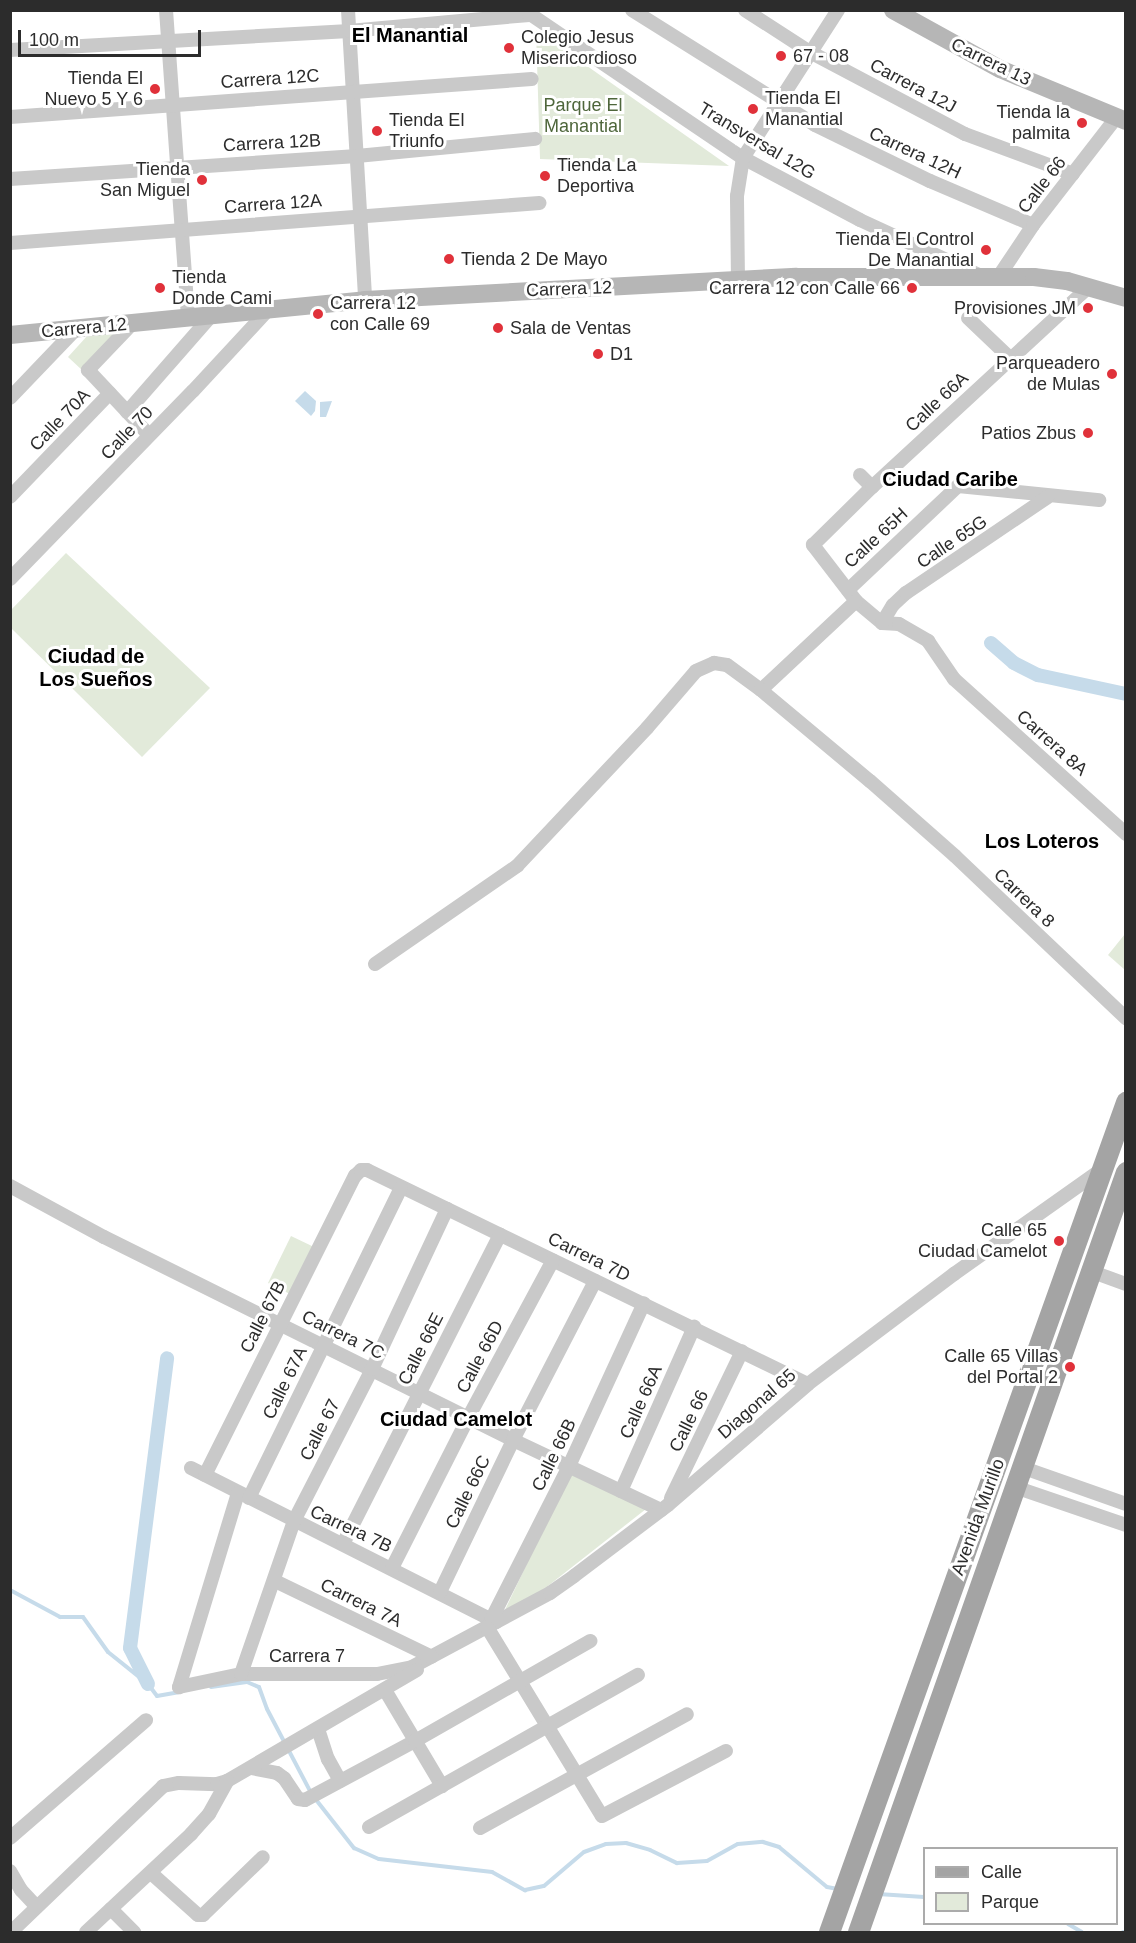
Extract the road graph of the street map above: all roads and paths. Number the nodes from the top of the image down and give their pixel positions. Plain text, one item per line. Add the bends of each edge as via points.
1 (166, 10) edge
2 (348, 10) edge
3 (632, 10) edge
4 (745, 10) edge
5 (838, 10) edge
6 (893, 10) edge
7 (528, 12) edge
8 (349, 31) junction
9 (168, 41) junction
10 (10, 51) edge
11 (810, 52) junction
12 (532, 80) dead end
13 (353, 92) junction
14 (172, 103) junction
15 (777, 103) junction
16 (10, 117) edge
17 (1121, 119) edge
18 (535, 139) dead end
19 (357, 156) junction
20 (744, 158) junction
21 (175, 166) junction
22 (1073, 174) junction
23 (10, 179) edge
24 (538, 202) dead end
25 (361, 216) junction
26 (1033, 225) junction
27 (180, 228) junction
28 (10, 243) edge
29 (993, 277) junction
30 (738, 281) junction
31 (1089, 287) junction
32 (1125, 298) edge
33 (365, 300) junction
34 (267, 311) junction
35 (211, 316) junction
36 (188, 318) junction
37 (968, 318) dead end
38 (132, 324) junction
39 (76, 329) junction
40 (10, 335) edge
41 (1010, 358) junction
42 (110, 393) junction
43 (10, 398) edge
44 (128, 412) junction
45 (150, 435) junction
46 (860, 475) dead end
47 (872, 487) junction
48 (10, 496) edge
49 (1048, 497) junction
50 (1099, 500) dead end
51 (10, 579) edge
52 (852, 596) junction
53 (882, 623) junction
54 (760, 690) junction
55 (1125, 834) edge
56 (375, 964) dead end
57 (1125, 1018) edge
58 (1125, 1102) edge
59 (1101, 1170) junction
60 (1125, 1172) edge
61 (355, 1176) joint
62 (10, 1186) edge
63 (401, 1188) junction
64 (447, 1209) junction
65 (500, 1234) junction
66 (553, 1260) junction
67 (1090, 1271) junction
68 (595, 1281) junction
69 (1125, 1284) edge
70 (644, 1303) junction
71 (280, 1324) junction
72 (694, 1327) junction
73 (323, 1345) junction
74 (742, 1351) junction
75 (372, 1369) junction
76 (808, 1384) junction
77 (419, 1393) junction
78 (468, 1418) junction
79 (513, 1440) junction
80 (569, 1466) junction
81 (191, 1467) dead end
82 (205, 1475) junction
83 (1018, 1477) junction
84 (621, 1491) junction
85 (1098, 1494) junction
86 (244, 1496) junction
87 (1125, 1504) edge
88 (664, 1508) junction
89 (1090, 1513) junction
90 (294, 1521) junction
91 (1125, 1525) edge
92 (343, 1544) junction
93 (392, 1568) junction
94 (275, 1581) junction
95 (440, 1593) junction
96 (491, 1623) junction
97 (590, 1641) dead end
98 (432, 1657) junction
99 (241, 1674) junction
100 (638, 1675) dead end
101 (519, 1680) junction
102 (179, 1687) joint
103 (386, 1690) junction
104 (687, 1714) dead end
105 (146, 1720) dead end
106 (548, 1727) junction
107 (318, 1729) junction
108 (415, 1742) junction
109 (726, 1751) dead end
110 (266, 1759) junction
111 (251, 1768) junction
112 (277, 1773) junction
113 (577, 1774) junction
114 (227, 1781) junction
115 (340, 1781) junction
116 (442, 1786) junction
117 (369, 1827) dead end
118 (480, 1828) dead end
119 (10, 1838) edge
120 (263, 1857) dead end
121 (10, 1871) edge
122 (151, 1873) junction
123 (37, 1907) junction
124 (111, 1909) junction
125 (10, 1932) edge
126 (86, 1932) edge
127 (134, 1932) edge
128 (829, 1932) edge
129 (858, 1932) edge

1 - 9 street
2 - 8 street
3 - 15 street, Carrera 12H
4 - 11 street, Carrera 12J
5 - 11 street
6 - 17 main road, Carrera 13 via 1000,69
7 - 8 street
7 - 20 street, Transversal 12G
8 - 9 street
8 - 13 street
9 - 10 street
9 - 14 street
11 - 15 street
11 - 22 street, Carrera 12J via 965,134
12 - 13 street, Carrera 12C
13 - 14 street, Carrera 12C
13 - 19 street
14 - 16 street, Carrera 12C
14 - 21 street
15 - 20 street
15 - 26 street, Carrera 12H via 930,181
17 - 22 street, Calle 66
18 - 19 street, Carrera 12B
19 - 21 street, Carrera 12B
19 - 25 street
20 - 29 street, Transversal 12G via 860,220
20 - 30 street via 737,196
21 - 23 street, Carrera 12B
21 - 27 street
22 - 26 street, Calle 66
24 - 25 street, Carrera 12A
25 - 27 street, Carrera 12A
25 - 33 street
26 - 29 street, Calle 66
27 - 28 street, Carrera 12A
27 - 36 street
29 - 30 main road, Carrera 12
29 - 31 main road, Carrera 12 via 1034,277
30 - 33 main road, Carrera 12
31 - 32 main road, Carrera 12
31 - 41 street, Calle 66A
33 - 34 main road, Carrera 12
34 - 35 main road, Carrera 12
34 - 45 street, Calle 70
35 - 36 main road, Carrera 12
35 - 44 street, Calle 70
36 - 38 main road, Carrera 12
37 - 41 street
38 - 39 main road, Carrera 12
38 - 42 street via 88,370
39 - 40 main road, Carrera 12
39 - 43 street
41 - 47 street, Calle 66A
42 - 44 street
42 - 48 street, Calle 70A
44 - 45 street
45 - 51 street, Calle 70
46 - 47 street
47 - 52 street, Calle 66A via 813,545
49 - 50 street, Calle 65H
49 - 52 street, Calle 65H via 958,486
49 - 53 street, Calle 65G via 906,593
52 - 53 street
52 - 54 street, Calle 65H
53 - 55 street, Carrera 8A via 899,624 928,641 954,679
54 - 56 street, Carrera 8 via 727,665 714,663 696,671 517,866
54 - 57 street, Carrera 8 via 955,856
58 - 59 main road, Avenida Murillo
59 - 76 street, Diagonal 65
59 - 128 main road, Avenida Murillo
60 - 67 main road, Avenida Murillo
61 - 63 street, Carrera 7D via 367,1170
61 - 71 street, Calle 67B
62 - 71 street, Carrera 7C
63 - 64 street, Carrera 7D
63 - 73 street, Calle 67A
64 - 65 street, Carrera 7D
64 - 75 street, Calle 67
65 - 66 street, Carrera 7D
65 - 77 street, Calle 66E
66 - 68 street, Carrera 7D
66 - 78 street, Calle 66D
67 - 69 street
67 - 83 main road, Avenida Murillo
68 - 70 street, Carrera 7D
68 - 79 street, Calle 66C
70 - 72 street, Carrera 7D
70 - 80 street, Calle 66B
71 - 73 street, Carrera 7C
71 - 82 street, Calle 67B
72 - 74 street, Carrera 7D
72 - 84 street, Calle 66A
73 - 75 street, Carrera 7C
73 - 86 street, Calle 67A
74 - 76 street, Carrera 7D
74 - 88 street, Calle 66
75 - 77 street, Carrera 7C
75 - 90 street, Calle 67
76 - 88 street, Diagonal 65
77 - 78 street, Carrera 7C
77 - 92 street, Calle 66E
78 - 79 street, Carrera 7C
78 - 93 street, Calle 66D
79 - 80 street, Carrera 7C
79 - 95 street, Calle 66C
80 - 84 street, Carrera 7C
80 - 96 street, Calle 66B
81 - 82 street, Carrera 7B
82 - 86 street, Carrera 7B
83 - 85 street
83 - 89 street
83 - 129 main road, Avenida Murillo
84 - 88 street, Carrera 7C
85 - 87 street
85 - 89 street
86 - 90 street, Carrera 7B
86 - 102 street, Calle 67A
88 - 96 street, Diagonal 65 via 550,1593
89 - 91 street
90 - 92 street, Carrera 7B
90 - 94 street, Calle 67
92 - 93 street, Carrera 7B
93 - 95 street, Carrera 7B
94 - 98 street, Carrera 7A
94 - 99 street, Calle 67
95 - 96 street, Carrera 7B
96 - 98 street, Diagonal 65
96 - 101 street
97 - 101 street
98 - 99 street, Carrera 7 via 400,1671 377,1674
98 - 103 street
99 - 102 street, Carrera 7
100 - 106 street
101 - 106 street
101 - 108 street
103 - 107 street
103 - 108 street
104 - 113 street
105 - 119 street
106 - 113 street
106 - 116 street
107 - 110 street
107 - 115 street
108 - 115 street
108 - 116 street
109 - 113 street via 602,1816
110 - 111 street
110 - 112 street
111 - 112 street
111 - 114 street
112 - 115 street via 298,1799 305,1800
113 - 118 street
114 - 122 street via 209,1814
114 - 123 street via 163,1786
116 - 117 street
120 - 122 street via 203,1915 198,1915
121 - 123 street
122 - 124 street
123 - 125 street
124 - 126 street
124 - 127 street

